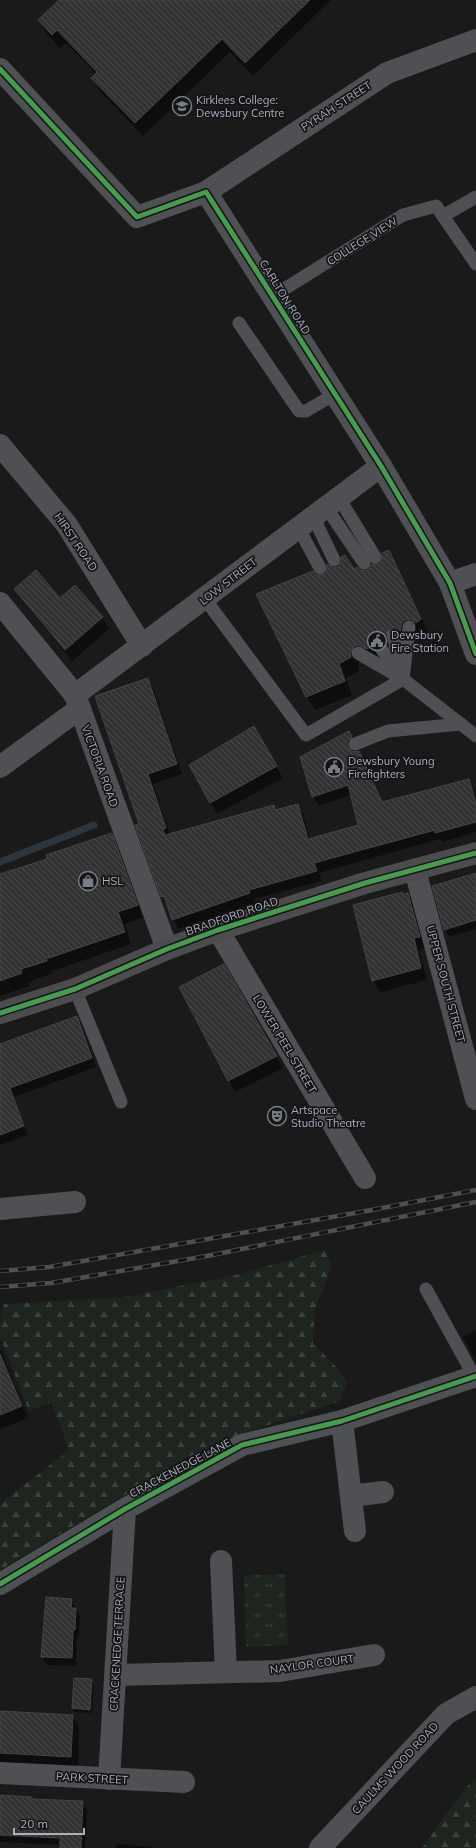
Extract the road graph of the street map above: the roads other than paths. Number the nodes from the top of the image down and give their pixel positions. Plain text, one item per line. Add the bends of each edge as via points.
1 (476, 40) edge
2 (0, 69) edge
3 (206, 192) junction
4 (476, 197) edge
5 (443, 216) junction
6 (476, 264) edge
7 (273, 296) junction
8 (240, 323) dead end
9 (335, 394) junction
10 (0, 445) edge
11 (380, 466) junction
12 (319, 512) junction
13 (334, 560) dead end
14 (369, 560) dead end
15 (320, 568) dead end
16 (476, 574) edge
17 (450, 583) junction
18 (205, 599) junction
19 (2, 609) edge
20 (409, 627) dead end
21 (393, 635) dead end
22 (377, 644) dead end
23 (142, 646) junction
24 (358, 653) dead end
25 (476, 654) edge
26 (403, 679) junction
27 (77, 702) junction
28 (461, 724) junction
29 (476, 736) edge
30 (356, 744) dead end
31 (0, 767) edge
32 (476, 853) edge
33 (415, 870) junction
34 (218, 930) junction
35 (168, 949) junction
36 (75, 989) junction
37 (0, 1014) edge
38 (476, 1099) edge
39 (121, 1102) dead end
40 (365, 1178) dead end
41 (75, 1202) dead end
42 (0, 1209) edge
43 (426, 1289) dead end
44 (475, 1376) edge
45 (342, 1421) junction
46 (383, 1492) dead end
47 (351, 1496) junction
48 (125, 1509) junction
49 (355, 1531) dead end
50 (221, 1561) dead end
51 (0, 1584) edge
52 (374, 1655) dead end
53 (226, 1672) junction
54 (116, 1675) junction
55 (476, 1697) edge
56 (0, 1773) edge
57 (109, 1779) junction
58 (184, 1782) dead end
59 (320, 1848) edge

1 - 3 street, PYRAH STREET via 387,73
2 - 3 street via 137,217
3 - 7 street, CARLTON ROAD
4 - 5 lane
5 - 6 lane, COLLEGE VIEW
5 - 7 lane, COLLEGE VIEW via 436,206 403,215
7 - 9 street, CARLTON ROAD
8 - 9 lane via 299,411 306,411
9 - 11 street, CARLTON ROAD
10 - 23 street, HIRST ROAD via 67,525
11 - 12 street, LOW STREET
11 - 17 street, CARLTON ROAD
12 - 13 lane
12 - 14 lane
12 - 15 lane
12 - 18 street, LOW STREET
16 - 17 street
17 - 25 street, CARLTON ROAD
18 - 23 street, LOW STREET
18 - 26 lane via 306,735
19 - 27 street, VICTORIA ROAD
20 - 26 lane
21 - 26 lane
22 - 26 lane
23 - 27 street, LOW STREET
24 - 26 lane
26 - 28 lane
27 - 31 street, LOW STREET
27 - 35 street, VICTORIA ROAD
28 - 29 lane
28 - 30 lane via 388,731
32 - 33 main road, BRADFORD ROAD
33 - 34 main road, BRADFORD ROAD via 364,883
33 - 38 street, UPPER SOUTH STREET
34 - 35 main road, BRADFORD ROAD
34 - 40 street, LOWER PEEL STREET
35 - 36 main road, BRADFORD ROAD
36 - 37 main road, BRADFORD ROAD
36 - 39 lane
41 - 42 street
43 - 44 lane
44 - 45 street, CRACKENEDGE LANE
45 - 47 street
45 - 48 street, CRACKENEDGE LANE via 242,1445
46 - 47 street
47 - 49 street
48 - 51 street, CRACKENEDGE LANE
48 - 54 street, CRACKENEDGE TERRACE
50 - 53 street
52 - 53 street, NAYLOR COURT via 280,1670
53 - 54 street, NAYLOR COURT
54 - 57 street, CRACKENEDGE TERRACE
55 - 59 street, CAULMS WOOD ROAD via 446,1714
56 - 57 street, PARK STREET
57 - 58 street, PARK STREET

